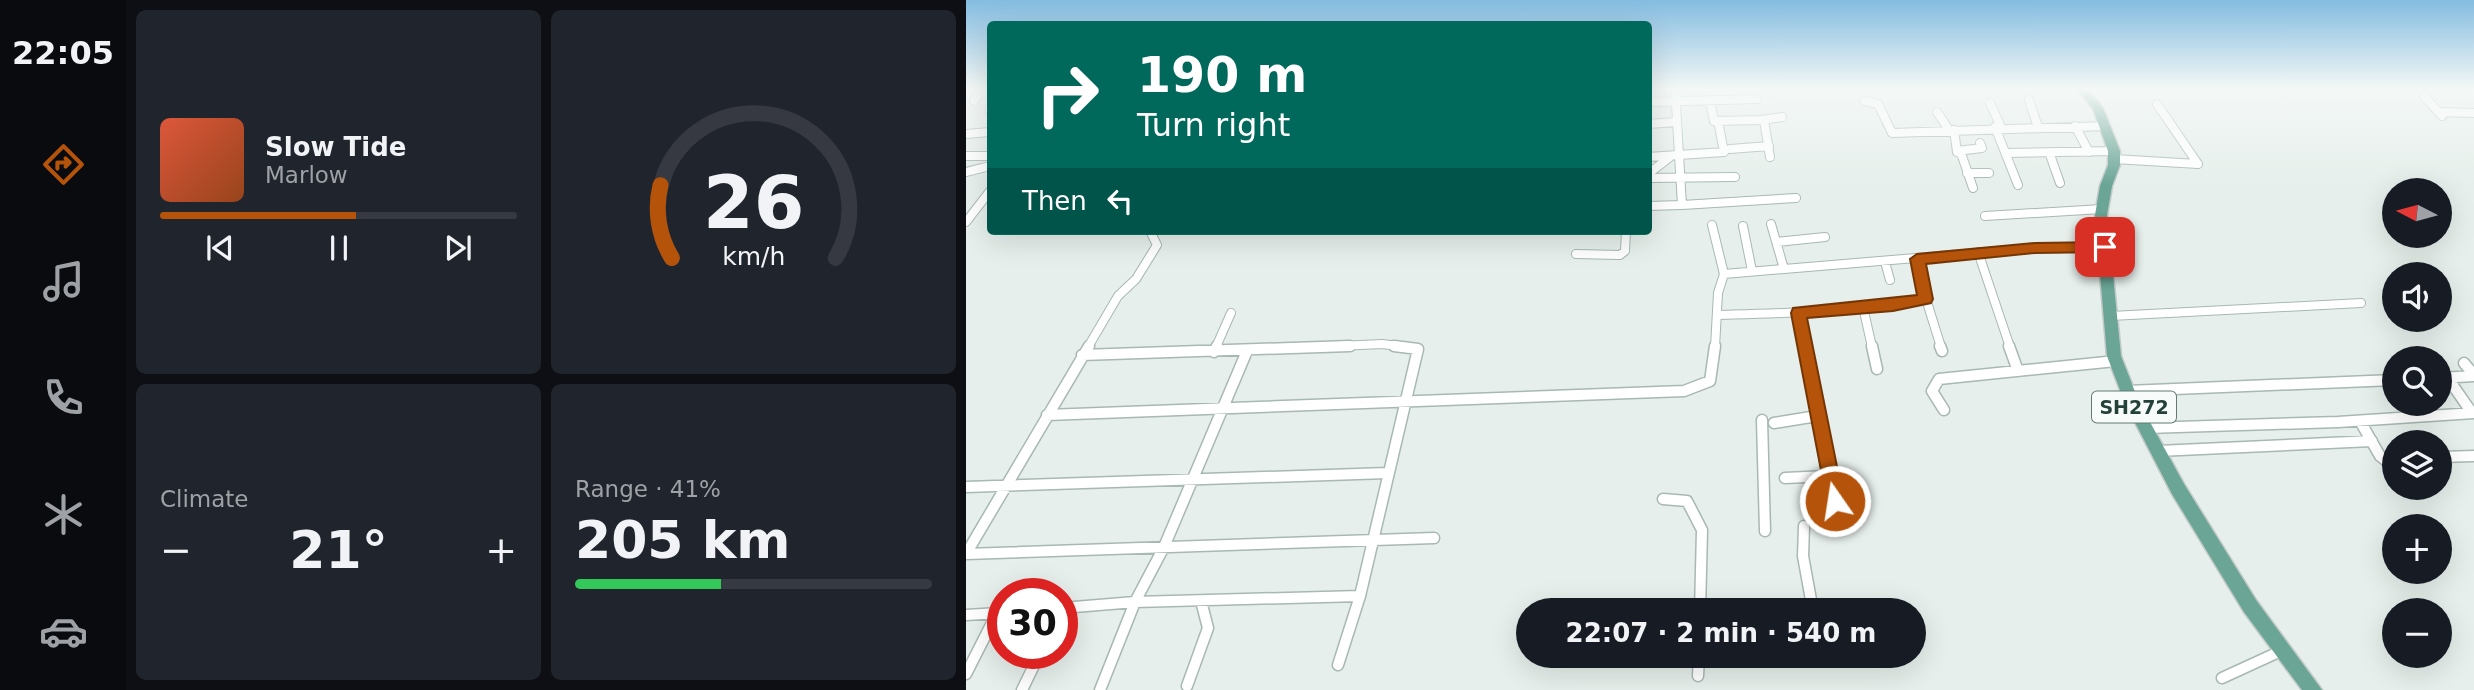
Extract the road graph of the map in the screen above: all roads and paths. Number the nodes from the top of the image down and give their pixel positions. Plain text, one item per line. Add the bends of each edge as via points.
1 (1713, 120) edge
2 (1753, 120) edge
3 (1762, 120) edge
4 (1886, 120) edge
5 (1943, 120) edge
6 (1996, 120) edge
7 (2036, 120) edge
8 (2103, 120) edge
9 (2168, 120) edge
10 (1718, 121) junction
11 (1676, 122) joint
12 (1652, 124) edge
13 (2076, 126) junction
14 (2106, 126) junction
15 (1998, 127) junction
16 (2038, 127) junction
17 (1951, 130) junction
18 (987, 132) edge
19 (966, 134) edge
20 (1980, 143) dead end
21 (1769, 146) junction
22 (1730, 149) dead end
23 (1957, 151) junction
24 (2049, 152) junction
25 (2089, 152) junction
26 (2006, 153) junction
27 (2114, 155) junction
28 (966, 156) edge
29 (987, 156) edge
30 (1675, 156) junction
31 (1652, 157) edge
32 (1770, 157) dead end
33 (987, 167) edge
34 (966, 173) edge
35 (1652, 173) edge
36 (1967, 173) junction
37 (1989, 173) dead end
38 (1652, 176) edge
39 (1735, 177) dead end
40 (1680, 179) junction
41 (2060, 183) dead end
42 (2018, 185) dead end
43 (1973, 188) dead end
44 (987, 195) edge
45 (1796, 198) dead end
46 (1682, 205) junction
47 (1652, 206) edge
48 (2102, 209) junction
49 (1985, 216) dead end
50 (966, 222) edge
51 (1771, 224) dead end
52 (1712, 225) dead end
53 (1743, 226) dead end
54 (1152, 235) edge
55 (1626, 235) edge
56 (1825, 237) dead end
57 (1776, 242) junction
58 (2105, 247) junction
59 (1978, 252) junction
60 (1576, 254) dead end
61 (1917, 259) junction
62 (1885, 261) junction
63 (1784, 269) junction
64 (1752, 271) junction
65 (1724, 274) junction
66 (1890, 280) dead end
67 (1926, 299) junction
68 (2361, 303) dead end
69 (1863, 307) junction
70 (1231, 313) dead end
71 (1798, 313) junction
72 (1717, 315) junction
73 (2111, 316) junction
74 (1247, 351) junction
75 (1942, 351) dead end
76 (1214, 352) junction
77 (1082, 355) junction
78 (2116, 361) junction
79 (2464, 363) dead end
80 (1877, 369) dead end
81 (2018, 371) junction
82 (2474, 376) edge
83 (2452, 377) edge
84 (2382, 380) edge
85 (2452, 388) edge
86 (2127, 391) junction
87 (1405, 401) junction
88 (1221, 408) junction
89 (1944, 410) dead end
90 (2473, 413) edge
91 (2452, 414) edge
92 (1047, 415) junction
93 (1817, 416) junction
94 (2422, 416) edge
95 (1762, 421) dead end
96 (2360, 421) junction
97 (1774, 423) dead end
98 (2146, 428) junction
99 (2372, 441) junction
100 (2158, 451) junction
101 (2380, 456) edge
102 (2474, 456) edge
103 (2452, 457) edge
104 (1387, 473) junction
105 (1828, 476) junction
106 (1785, 478) dead end
107 (1194, 479) junction
108 (1007, 485) junction
109 (966, 487) edge
110 (1663, 499) dead end
111 (1843, 520) dead end
112 (1804, 526) dead end
113 (1765, 531) dead end
114 (1434, 538) dead end
115 (1372, 539) junction
116 (1164, 547) junction
117 (966, 554) edge
118 (1360, 596) junction
119 (1700, 598) edge
120 (1810, 598) edge
121 (1201, 601) junction
122 (1135, 603) junction
123 (1078, 607) edge
124 (987, 614) edge
125 (966, 615) edge
126 (987, 636) edge
127 (2283, 650) junction
128 (1338, 665) dead end
129 (1699, 668) edge
130 (1032, 669) edge
131 (966, 674) edge
132 (1699, 676) dead end
133 (2222, 678) dead end
134 (1187, 686) dead end
135 (1022, 690) edge
136 (1100, 690) edge
137 (2313, 690) edge

1 - 10 street
2 - 10 street
3 - 21 street
4 - 17 street via 1892,133
5 - 17 street
6 - 15 street
7 - 16 street
8 - 14 main road
9 - 27 street via 2198,164
10 - 30 street via 1724,152
11 - 12 street
11 - 30 street
13 - 14 street
13 - 16 street
13 - 25 street
14 - 27 main road
15 - 16 street
15 - 17 street
15 - 26 street
17 - 23 street
18 - 19 street
20 - 23 street via 1982,148 1976,151
21 - 22 street
21 - 32 street
23 - 36 street
24 - 25 street
24 - 26 street
24 - 41 street
25 - 27 street
26 - 42 street
27 - 48 main road, SH272
28 - 29 street
30 - 31 street
30 - 35 street
30 - 40 street
33 - 34 street
36 - 37 street
36 - 43 street
38 - 40 street
39 - 40 street
40 - 46 street
44 - 50 street
45 - 46 street
46 - 47 street
48 - 49 street
48 - 58 main road, SH272
51 - 57 street
52 - 65 street
53 - 64 street
54 - 77 street via 1157,245
55 - 60 street via 1625,251 1620,255
56 - 57 street
57 - 63 street
58 - 59 street
58 - 73 main road, SH272
59 - 61 street
59 - 81 street
61 - 62 street
61 - 67 street
62 - 63 street
62 - 66 street
63 - 64 street
64 - 65 street
65 - 72 street
67 - 69 street
67 - 75 street
68 - 73 street
69 - 71 street
69 - 80 street
70 - 76 street
71 - 72 street
71 - 93 street
72 - 87 street via 1710,381 1684,391
73 - 78 main road, SH272
74 - 76 street
74 - 87 street via 1382,344 1418,349
74 - 88 street
76 - 77 street
77 - 92 street
78 - 81 street
78 - 86 main road, SH272
79 - 82 street
81 - 89 street via 1939,379 1932,391
82 - 83 street
84 - 86 street
85 - 90 street
86 - 98 main road, SH272
87 - 88 street
87 - 104 street
88 - 92 street
88 - 107 street
90 - 91 street
92 - 108 street
93 - 97 street
93 - 105 street
94 - 96 street
95 - 113 street
96 - 98 street
96 - 99 street
98 - 100 main road, SH272
99 - 100 street
99 - 101 street
100 - 127 main road, SH272 via 2250,606
102 - 103 street
104 - 107 street
104 - 115 street
105 - 106 street
105 - 111 street
107 - 108 street
107 - 116 street
108 - 109 street
108 - 117 street
110 - 119 street via 1687,501 1702,530
112 - 120 street via 1802,556
114 - 115 street
115 - 116 street
115 - 118 street
116 - 117 street
116 - 122 street
118 - 121 street
118 - 128 street
121 - 122 street
121 - 134 street via 1208,628
122 - 123 street
122 - 136 street
124 - 125 street
126 - 131 street
127 - 133 street
127 - 137 main road, SH272
129 - 132 street
130 - 135 street

